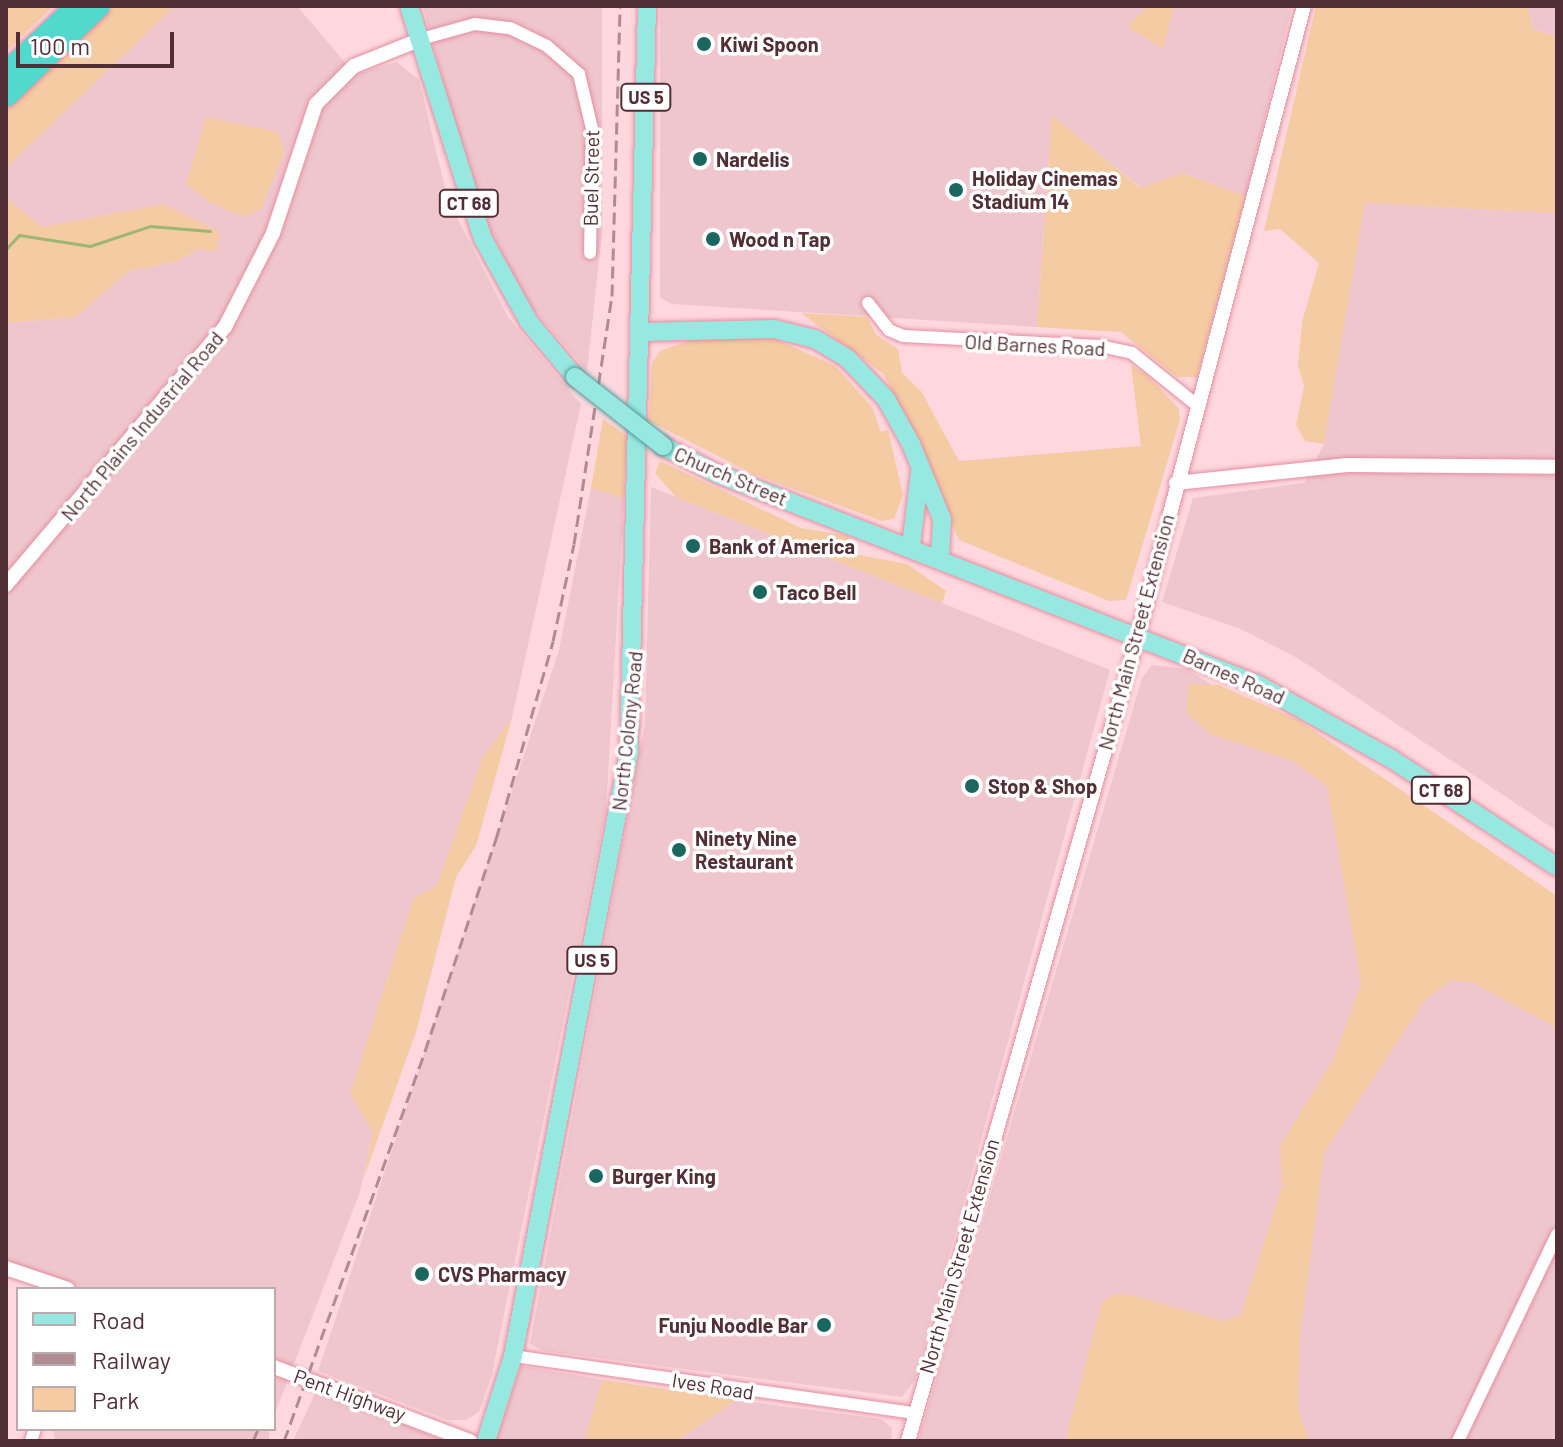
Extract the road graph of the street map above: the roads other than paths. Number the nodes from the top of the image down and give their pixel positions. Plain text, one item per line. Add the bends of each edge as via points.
1 (77, 6) edge
2 (99, 6) edge
3 (409, 6) edge
4 (647, 6) edge
5 (1304, 6) edge
6 (421, 39) junction
7 (6, 73) edge
8 (6, 96) edge
9 (590, 253) dead end
10 (868, 303) dead end
11 (642, 332) junction
12 (1198, 406) junction
13 (1557, 467) edge
14 (920, 472) junction
15 (1176, 483) junction
16 (885, 537) joint
17 (911, 546) junction
18 (940, 556) junction
19 (6, 585) edge
20 (1138, 635) junction
21 (1557, 867) edge
22 (1557, 1234) edge
23 (6, 1268) edge
24 (62, 1287) edge
25 (513, 1356) junction
26 (276, 1368) edge
27 (914, 1413) junction
28 (470, 1441) edge
29 (486, 1441) edge
30 (908, 1441) edge
31 (1458, 1441) edge

1 - 7 highway
2 - 8 highway
3 - 6 main road, Church Street / CT 68
4 - 11 main road, North Colony Road / US 5
5 - 12 street, North Main Street Extension
6 - 9 street, Buel Street via 475,24 519,31 572,65 590,103
6 - 16 main road, Church Street / CT 68, bridge via 483,239 529,322 575,377 663,446 718,474
6 - 19 street, North Plains Industrial Road via 354,66 316,104 273,233 225,327
10 - 12 street, Old Barnes Road via 889,330 903,336 1100,346 1132,353
11 - 14 main road via 774,329 827,345 886,399
11 - 25 main road, North Colony Road / US 5 via 629,752
12 - 15 street, North Main Street Extension
13 - 15 street via 1347,465
14 - 17 main road
14 - 18 main road via 942,519
15 - 20 street, North Main Street Extension
16 - 17 main road, Barnes Road / CT 68
17 - 18 main road, Barnes Road / CT 68
18 - 20 main road, Barnes Road / CT 68
20 - 21 main road, Barnes Road / CT 68 via 1257,684 1339,727
20 - 27 street, North Main Street Extension
22 - 31 street
23 - 24 street
25 - 27 street, Ives Road
25 - 29 main road, North Colony Road / US 5
26 - 28 street, Pent Highway
27 - 30 street, North Main Street Extension

